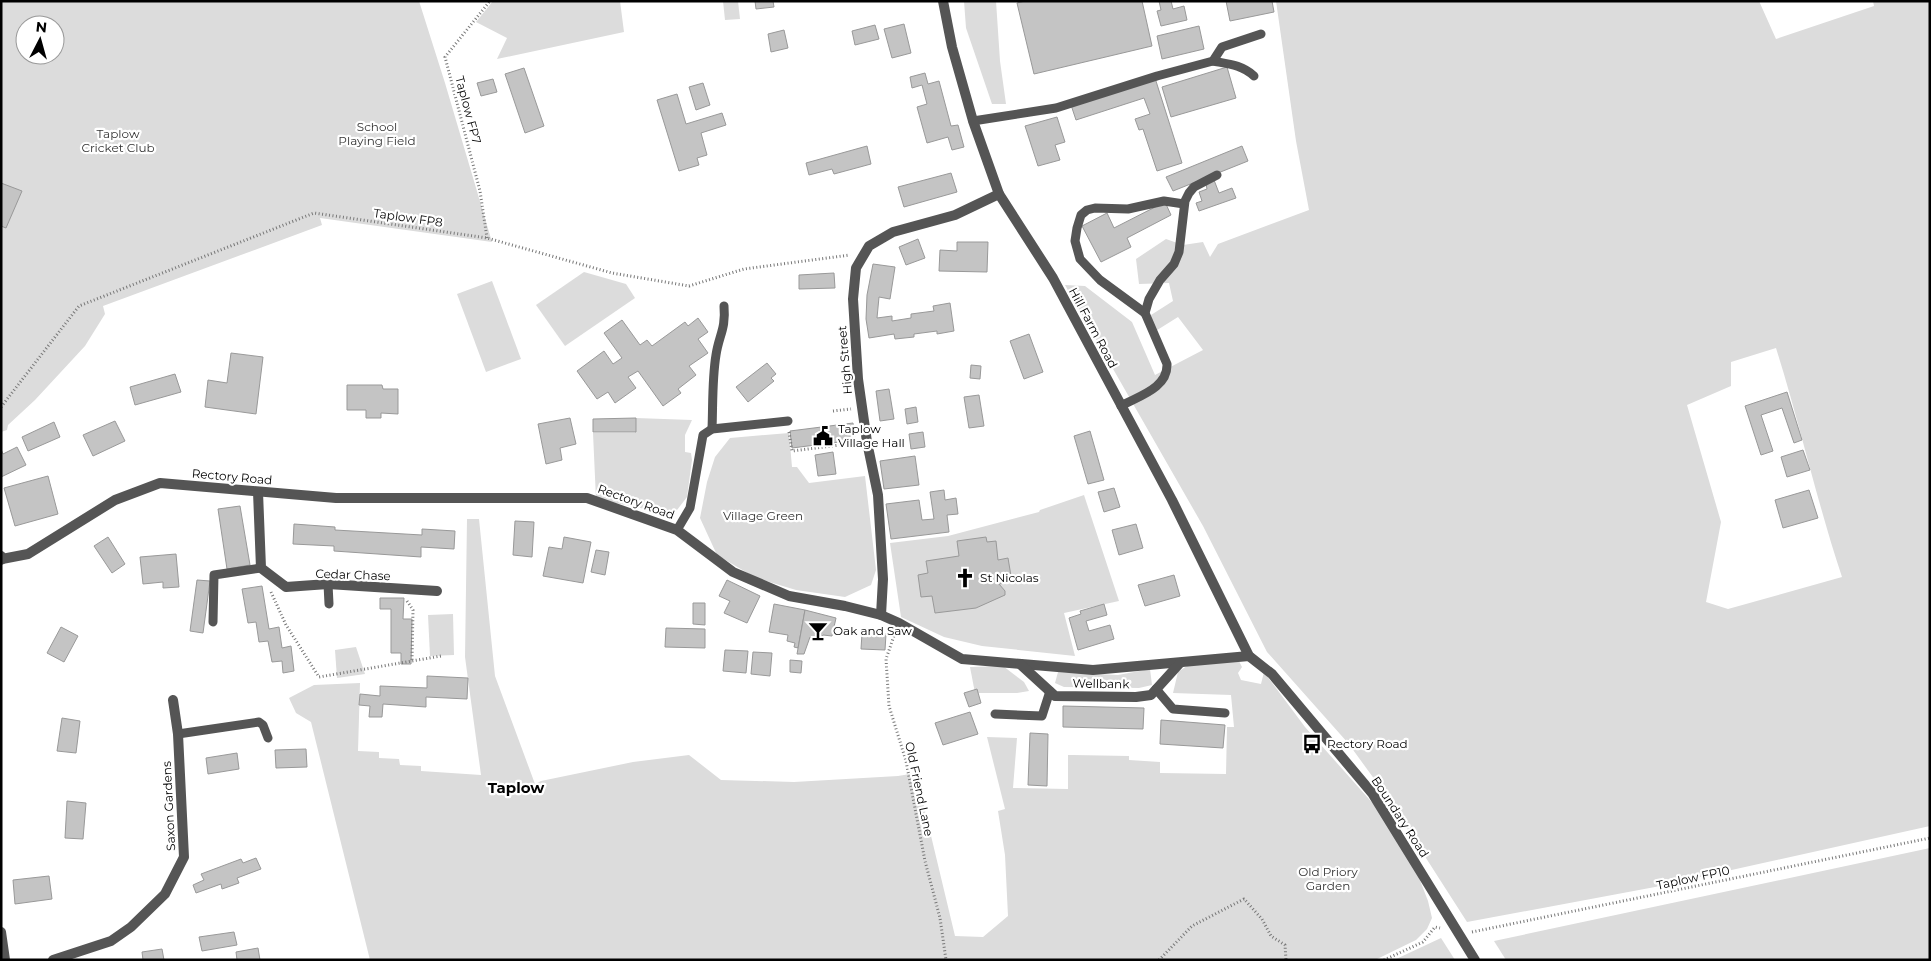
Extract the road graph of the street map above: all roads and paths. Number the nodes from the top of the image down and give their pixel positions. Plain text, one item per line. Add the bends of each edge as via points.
1 (490, 1) edge
2 (943, 1) edge
3 (1261, 34) dead end
4 (1213, 62) junction
5 (1254, 76) dead end
6 (973, 121) junction
7 (1217, 175) dead end
8 (999, 194) junction
9 (1184, 204) junction
10 (487, 238) junction
11 (869, 246) junction
12 (724, 306) dead end
13 (1145, 313) junction
14 (1121, 406) junction
15 (1, 407) edge
16 (850, 409) dead end
17 (833, 411) dead end
18 (788, 421) joint
19 (712, 429) junction
20 (857, 442) dead end
21 (258, 492) junction
22 (677, 530) junction
23 (1, 558) edge
24 (261, 568) junction
25 (328, 584) junction
26 (397, 589) junction
27 (437, 591) dead end
28 (329, 604) dead end
29 (881, 615) junction
30 (213, 622) dead end
31 (899, 623) junction
32 (440, 656) dead end
33 (1249, 656) junction
34 (412, 660) junction
35 (1180, 663) junction
36 (1020, 664) junction
37 (1156, 689) junction
38 (1050, 691) junction
39 (173, 700) dead end
40 (1224, 713) dead end
41 (995, 714) dead end
42 (178, 734) junction
43 (268, 738) dead end
44 (1930, 838) edge
45 (1, 932) edge
46 (1459, 935) junction
47 (5, 960) edge
48 (53, 960) edge
49 (946, 960) edge
50 (1159, 960) edge
51 (1286, 960) edge
52 (1384, 960) edge
53 (1475, 960) edge

1 - 10 path, Taplow FP7 via 445,57 480,191
2 - 6 street, Hill Farm Road
3 - 4 lane via 1222,47
4 - 5 lane via 1238,66
4 - 6 lane via 1056,108
6 - 8 street, Hill Farm Road
7 - 9 lane via 1194,187
8 - 11 street, High Street via 955,216 893,232
8 - 14 street, Hill Farm Road via 1053,278
9 - 13 lane via 1179,252 1149,299
9 - 13 lane via 1164,201 1128,208 1095,208 1081,216 1076,228 1075,241 1080,259 1100,280
10 - 11 path, Taplow FP8 via 612,273 689,286 744,269 848,256
10 - 15 path, Taplow FP8 via 314,214 79,306
11 - 29 street, High Street via 856,268 853,299 858,379 878,495 883,579
12 - 19 lane via 724,329 716,356
13 - 14 lane via 1167,364 1167,373 1158,385
14 - 33 street, Hill Farm Road via 1172,500
16 - 17 path
18 - 19 lane
18 - 20 path via 792,451
19 - 22 lane via 703,435 690,508
21 - 22 street, Rectory Road via 336,498 587,498
21 - 23 street, Rectory Road via 160,483 115,500 28,554
21 - 24 street
22 - 29 street, Rectory Road via 734,572 789,596
24 - 25 street, Cedar Chase via 286,587
24 - 30 lane via 214,575
24 - 34 path via 286,625 319,677
25 - 26 street, Cedar Chase
25 - 28 lane
26 - 27 street, Cedar Chase
26 - 34 path via 413,610
29 - 31 street, Rectory Road
31 - 36 street, Rectory Road via 962,660
31 - 49 path, Old Friend Lane via 886,659 889,706 906,761
32 - 34 path
33 - 35 street, Rectory Road
33 - 46 street, Boundary Road via 1272,674 1372,793
35 - 36 street, Rectory Road via 1093,670
35 - 37 street, Wellbank
36 - 38 street, Wellbank
37 - 38 street, Wellbank via 1151,694 1136,697 1055,696
37 - 40 lane via 1173,709
38 - 41 lane via 1042,716
39 - 42 street, Saxon Gardens
42 - 43 lane via 259,722
42 - 48 street, Saxon Gardens via 184,857 165,894 132,927 111,941
44 - 46 path, Taplow FP10
45 - 47 street
46 - 52 path via 1435,927 1423,942
46 - 53 street, Boundary Road
50 - 51 path via 1192,926 1244,899 1262,919 1271,936 1285,945

